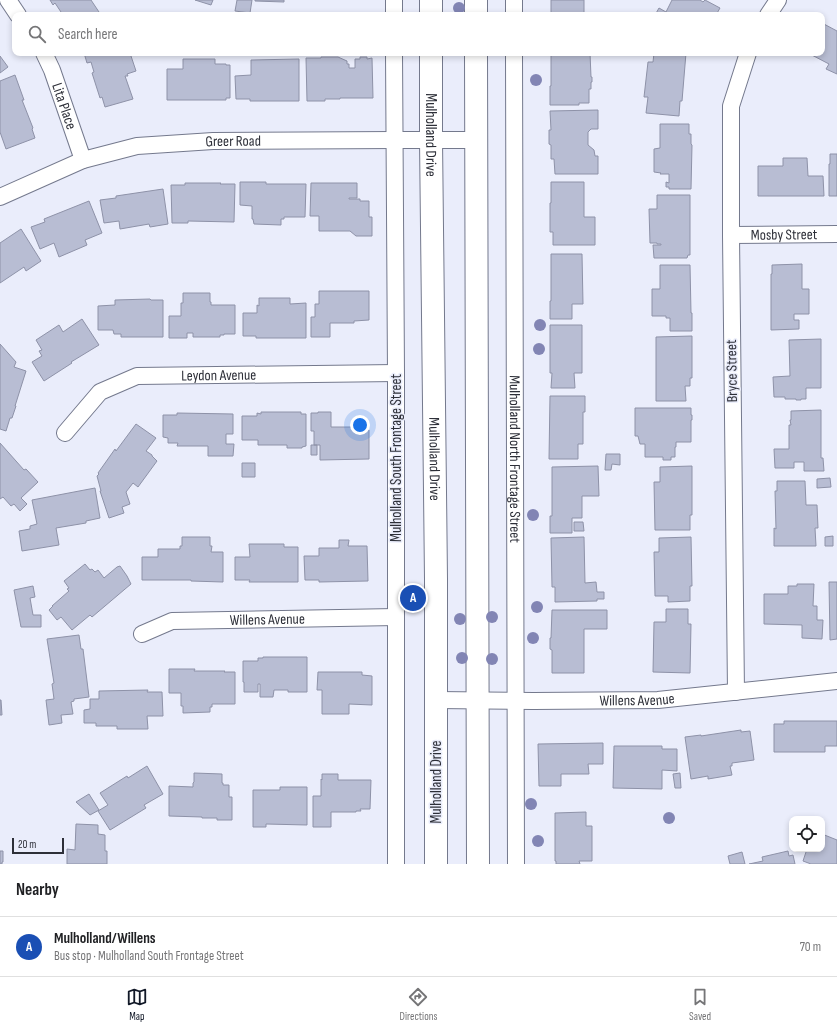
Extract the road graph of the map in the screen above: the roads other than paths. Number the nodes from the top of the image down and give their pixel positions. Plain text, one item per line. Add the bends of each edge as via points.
1 (8, 0) edge
2 (394, 0) edge
3 (431, 0) edge
4 (476, 0) edge
5 (514, 0) edge
6 (778, 0) edge
7 (16, 12) edge
8 (394, 12) edge
9 (431, 12) edge
10 (476, 12) edge
11 (514, 12) edge
12 (770, 12) edge
13 (45, 56) edge
14 (394, 56) edge
15 (431, 56) edge
16 (476, 56) edge
17 (514, 56) edge
18 (747, 56) edge
19 (395, 140) junction
20 (431, 140) junction
21 (477, 140) junction
22 (83, 160) junction
23 (0, 197) edge
24 (837, 234) edge
25 (731, 235) junction
26 (396, 373) junction
27 (65, 433) dead end
28 (396, 617) junction
29 (142, 634) dead end
30 (837, 681) edge
31 (736, 692) junction
32 (436, 700) junction
33 (516, 700) junction
34 (478, 701) junction
35 (388, 864) edge
36 (396, 864) edge
37 (436, 864) edge
38 (478, 864) edge
39 (516, 864) edge

1 - 7 street
2 - 8 street
3 - 9 main road
4 - 10 main road
5 - 11 street
6 - 12 street
13 - 22 street, Lita Place
14 - 19 street, Mulholland South Frontage Street
15 - 20 main road, Mulholland Drive
16 - 21 main road
17 - 33 street, Mulholland North Frontage Street
18 - 25 street, Bryce Street via 731,106
19 - 20 street, Greer Road
19 - 22 street, Greer Road via 213,141 145,145
19 - 26 street, Mulholland South Frontage Street
20 - 21 street, Greer Road
20 - 32 main road, Mulholland Drive
21 - 34 main road
22 - 23 street, Greer Road
24 - 25 street, Mosby Street
25 - 31 street, Bryce Street
26 - 27 street, Leydon Avenue via 137,376 100,392
26 - 28 street, Mulholland South Frontage Street
28 - 29 street, Willens Avenue via 172,621
28 - 36 street, Mulholland South Frontage Street
30 - 31 street, Willens Avenue
31 - 33 street, Willens Avenue via 658,700
32 - 34 street, Willens Avenue
32 - 37 main road, Mulholland Drive
33 - 34 street, Willens Avenue
33 - 39 street, Mulholland North Frontage Street
34 - 38 main road
35 - 36 street

